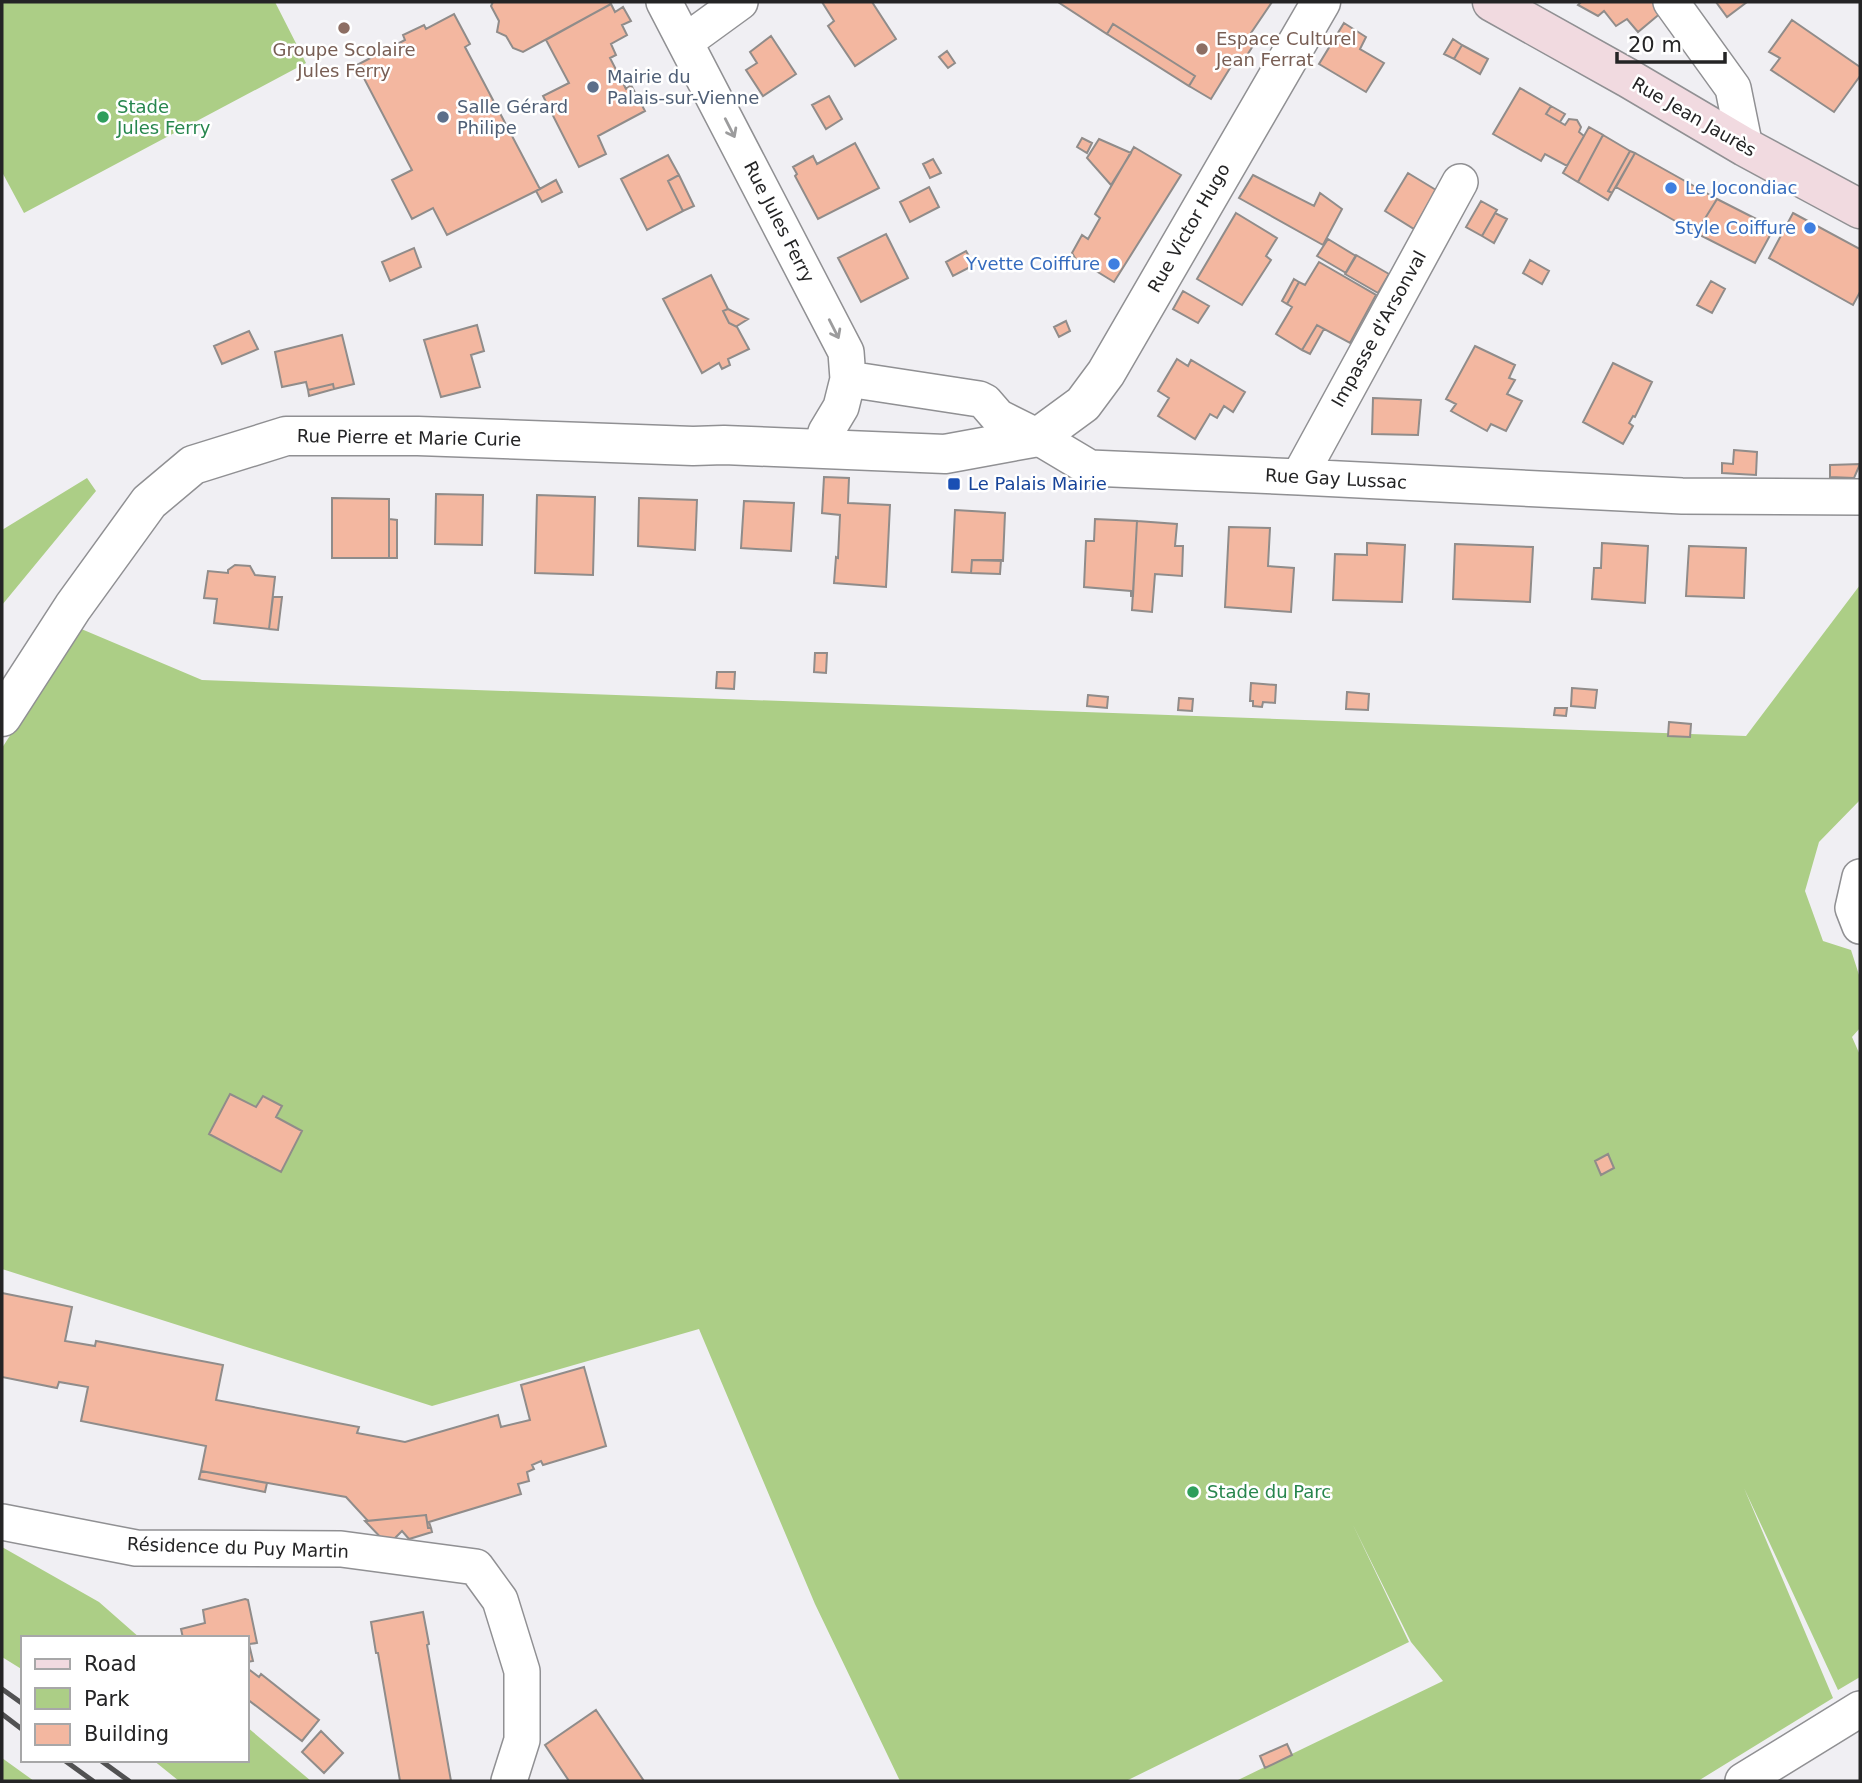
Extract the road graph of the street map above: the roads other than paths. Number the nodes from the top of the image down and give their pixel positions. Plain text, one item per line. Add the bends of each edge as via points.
1 (664, 2) edge
2 (740, 2) edge
3 (1321, 2) edge
4 (1492, 2) edge
5 (1671, 2) edge
6 (685, 42) junction
7 (1745, 147) junction
8 (1460, 182) dead end
9 (1860, 209) edge
10 (848, 379) junction
11 (1038, 437) junction
12 (821, 449) junction
13 (1299, 477) junction
14 (1860, 497) edge
15 (2, 717) edge
16 (1860, 877) edge
17 (1860, 926) edge
18 (2, 1522) edge
19 (1860, 1709) edge
20 (509, 1781) edge
21 (1743, 1781) edge

1 - 6 street, Rue Jules Ferry
2 - 6 street
3 - 11 street, Rue Victor Hugo via 1106,373 1083,404
4 - 7 main road, Rue Jean Jaurès
5 - 7 street via 1733,88
6 -> 10 street, Rue Jules Ferry via 846,352
7 - 9 main road, Rue Jean Jaurès
8 - 13 street, Impasse d'Arsonval
10 - 11 street, Rue Gay Lussac via 979,399 998,418
10 - 12 street, Rue Jules Ferry via 841,407
11 - 12 street via 945,454
11 - 13 street, Rue Gay Lussac via 1090,468
12 - 15 street, Rue Pierre et Marie Curie via 286,436 193,464 149,502
13 - 14 street, Rue Gay Lussac via 1682,496
16 - 17 street via 1853,908
18 - 20 street, Résidence du Puy Martin via 136,1548 341,1549 476,1567 500,1600 522,1671 522,1740
19 - 21 street

